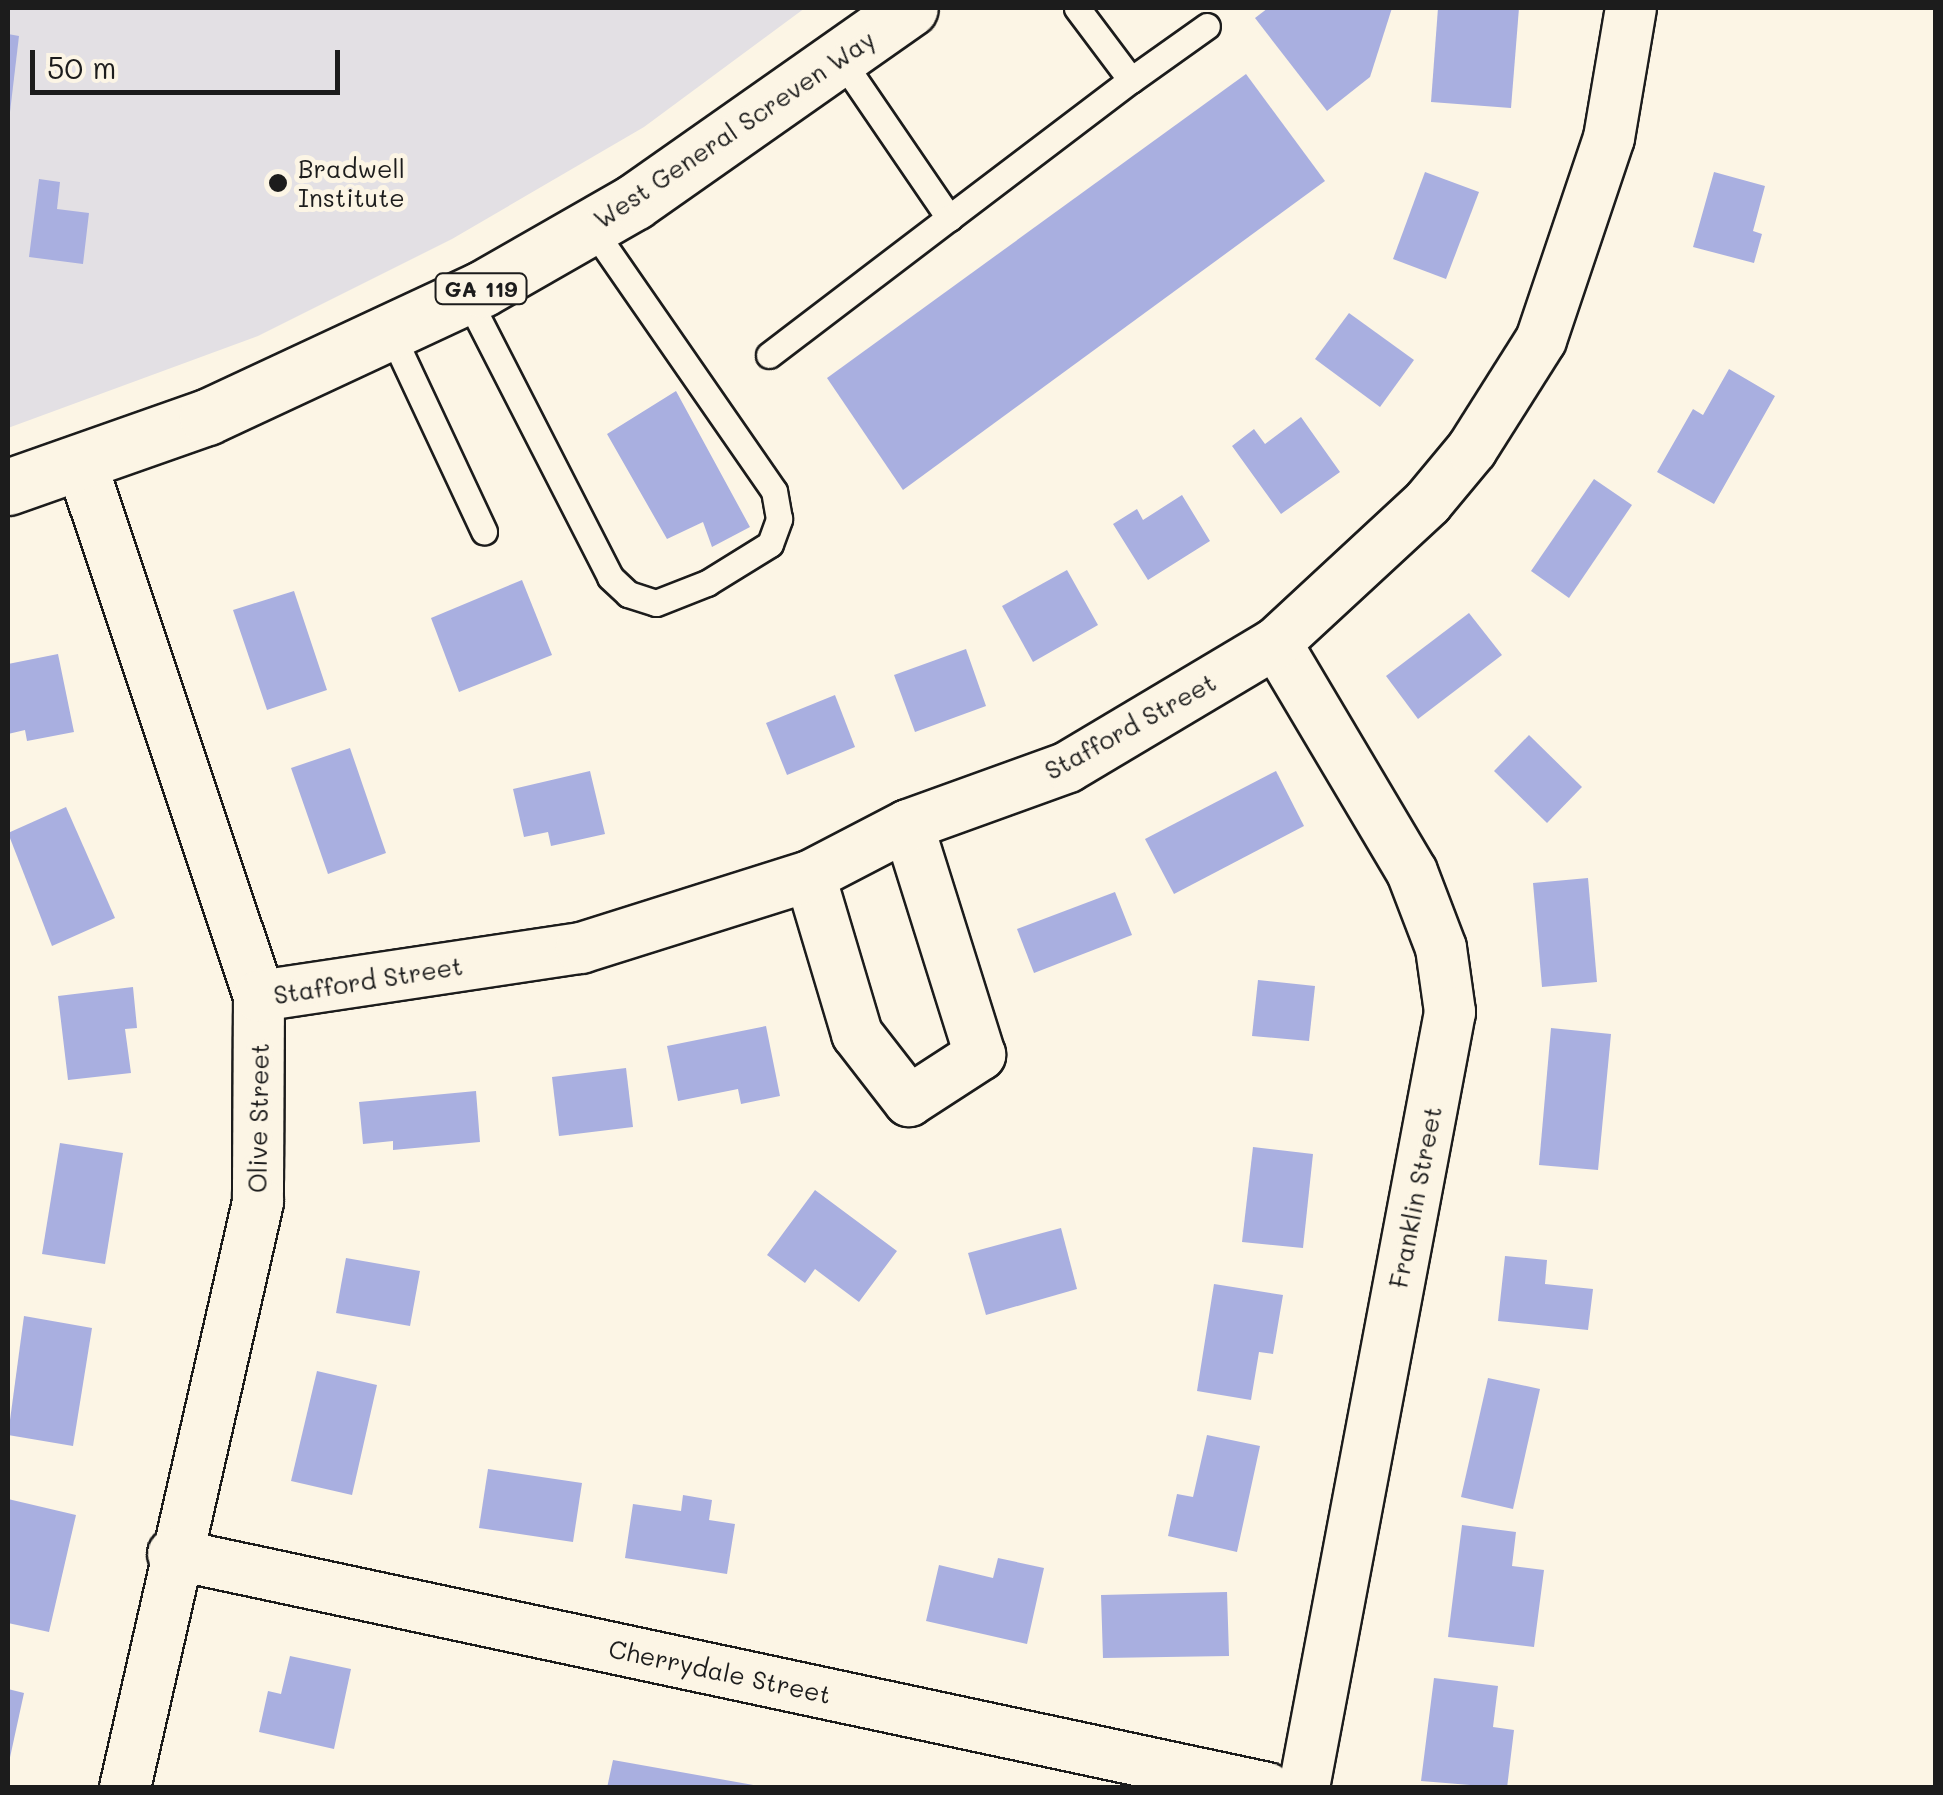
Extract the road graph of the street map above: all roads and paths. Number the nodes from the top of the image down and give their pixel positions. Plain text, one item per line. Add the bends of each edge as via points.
1 (910, 8) edge
2 (1077, 8) edge
3 (1631, 8) edge
4 (1207, 26) dead end
5 (840, 58) junction
6 (1131, 80) junction
7 (949, 218) junction
8 (591, 227) junction
9 (467, 296) junction
10 (392, 335) junction
11 (770, 355) dead end
12 (81, 463) junction
13 (8, 487) edge
14 (484, 531) dead end
15 (1276, 643) junction
16 (908, 825) junction
17 (810, 876) junction
18 (259, 996) junction
19 (173, 1554) junction
20 (125, 1788) edge
21 (1267, 1788) edge
22 (1304, 1788) edge

1 - 5 main road, West General Screven Way / GA 119
2 - 6 lane
3 - 15 street, Stafford Street via 1609,138 1541,340 1472,450 1428,502
4 - 6 lane
5 - 7 lane
5 - 8 main road, West General Screven Way / GA 119
6 - 7 lane
7 - 11 lane
8 - 9 main road, West General Screven Way / GA 119
8 - 9 lane via 774,492 779,520 770,544 707,583 656,604 628,594 610,577
9 - 10 main road, West General Screven Way / GA 119
10 - 12 main road, West General Screven Way / GA 119 via 207,417
10 - 14 lane
12 - 13 main road, West General Screven Way / GA 119
12 - 18 street, Olive Street
15 - 16 street, Stafford Street via 1068,767
15 - 22 street, Franklin Street via 1412,872 1441,948 1450,1012
16 - 17 street, Stafford Street
16 - 17 street via 980,1055 909,1100 857,1034
17 - 18 street, Stafford Street via 581,948
18 - 19 street, Olive Street via 258,1202
19 - 20 street, Olive Street
19 - 21 street, Cherrydale Street

